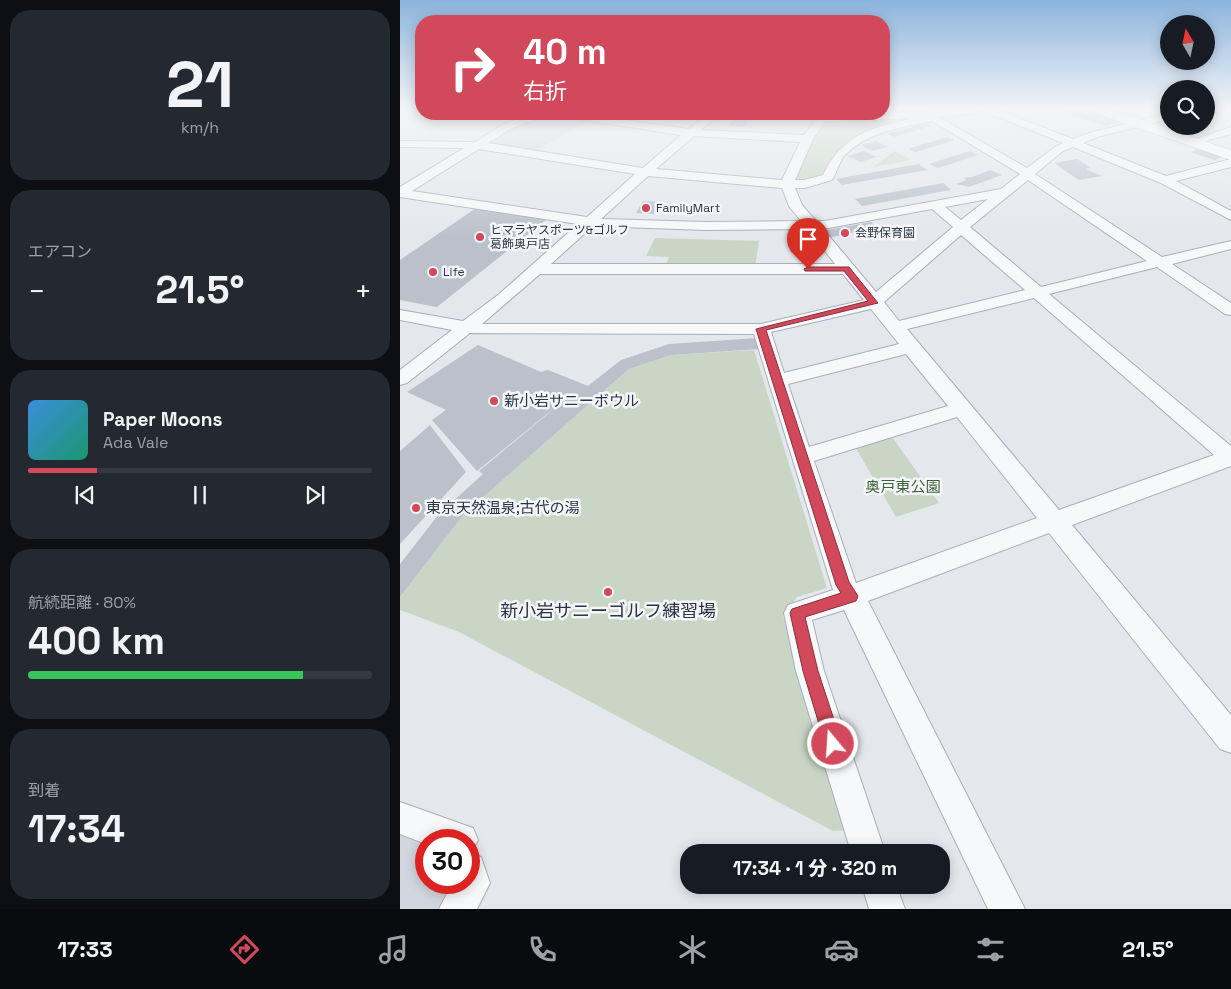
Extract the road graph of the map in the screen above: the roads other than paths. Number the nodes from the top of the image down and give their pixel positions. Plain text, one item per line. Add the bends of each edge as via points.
1 (466, 152) edge
2 (524, 152) edge
3 (668, 152) edge
4 (801, 152) edge
5 (842, 152) edge
6 (990, 152) edge
7 (1056, 152) edge
8 (1097, 152) edge
9 (1231, 163) edge
10 (645, 172) junction
11 (1026, 174) junction
12 (1165, 180) junction
13 (787, 184) junction
14 (1004, 192) junction
15 (400, 193) edge
16 (934, 204) junction
17 (1231, 216) edge
18 (589, 222) junction
19 (811, 226) junction
20 (962, 228) junction
21 (1231, 245) edge
22 (1160, 263) junction
23 (536, 269) junction
24 (846, 269) junction
25 (1037, 292) junction
26 (873, 303) junction
27 (1231, 310) edge
28 (400, 316) edge
29 (894, 327) junction
30 (467, 328) junction
31 (761, 329) junction
32 (911, 347) junction
33 (400, 379) edge
34 (777, 381) junction
35 (962, 410) junction
36 (801, 457) junction
37 (1231, 458) edge
38 (1053, 521) junction
39 (851, 596) junction
40 (1231, 738) edge
41 (400, 818) edge
42 (430, 829) edge
43 (865, 844) edge
44 (466, 894) edge
45 (882, 894) edge
46 (457, 909) edge
47 (887, 909) edge
48 (1007, 909) edge

1 - 15 street
2 - 10 street
3 - 10 street
4 - 13 street
5 - 13 street via 828,177 810,183
6 - 11 street
7 - 11 street
8 - 12 street
9 - 12 street
10 - 13 street
10 - 18 street
11 - 14 street
11 - 22 street
12 - 17 street
13 - 19 street via 796,206
14 - 16 street
14 - 20 street
15 - 18 street
16 - 19 street
16 - 20 street
18 - 19 street
18 - 23 street
19 - 24 street
20 - 25 street
20 - 26 street
21 - 22 street
22 - 25 street
22 - 27 street
23 - 24 street
23 - 30 street
24 - 26 street
25 - 29 street
25 - 37 street
26 - 29 street
26 - 31 street
28 - 30 street
29 - 32 street
30 - 31 street
30 - 33 street
31 - 34 street
32 - 34 street
32 - 35 street
34 - 36 street
35 - 36 street
35 - 38 street
36 - 39 street via 843,585
37 - 38 street
38 - 39 street
38 - 40 street
39 - 43 street via 797,613 810,671
39 - 48 street
41 - 42 street
44 - 46 street
45 - 47 street

